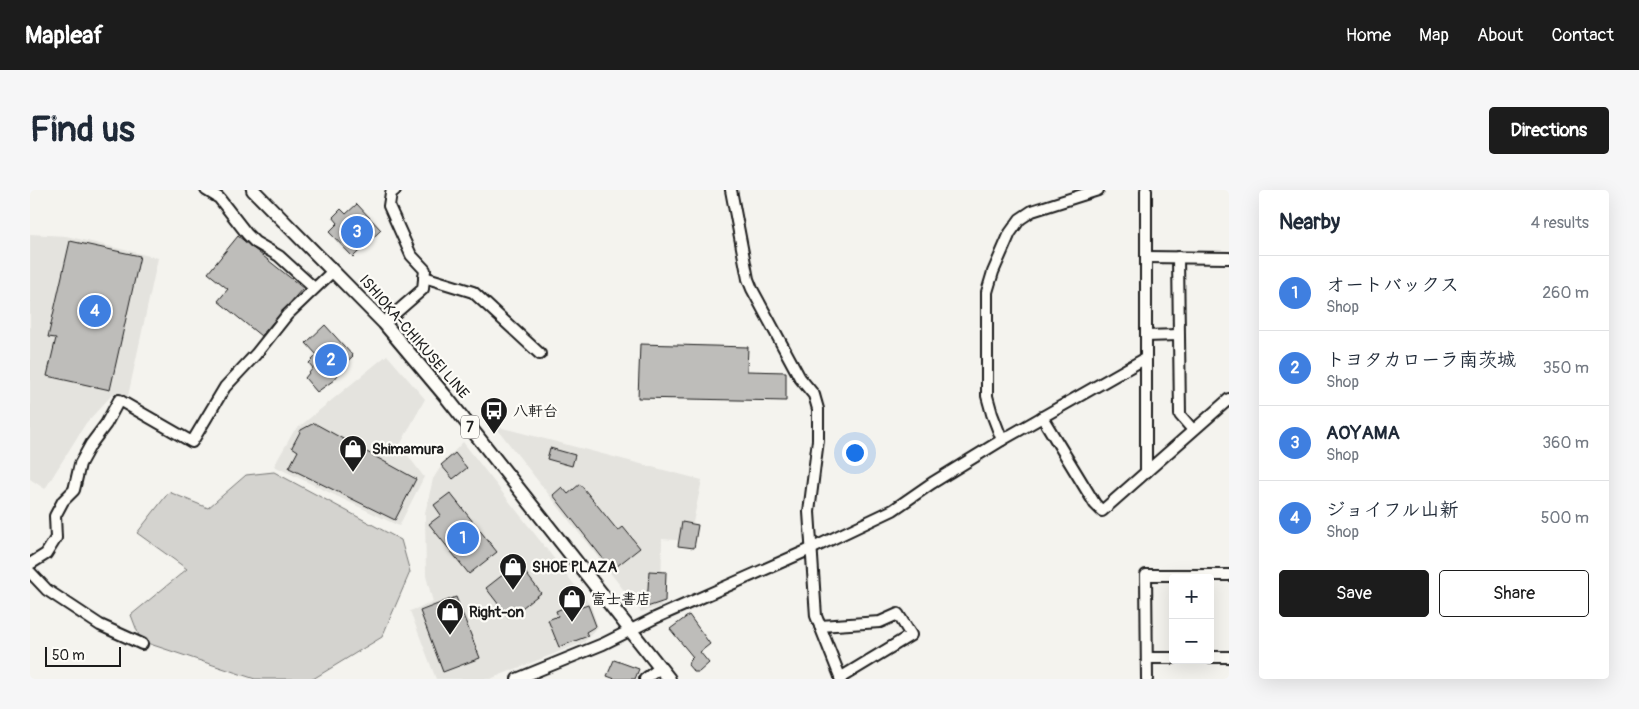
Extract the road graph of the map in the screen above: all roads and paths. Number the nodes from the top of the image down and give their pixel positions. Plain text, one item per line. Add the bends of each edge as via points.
1 (206, 190) edge
2 (253, 190) edge
3 (395, 190) edge
4 (731, 190) edge
5 (1098, 190) edge
6 (1146, 190) edge
7 (1146, 257) junction
8 (1178, 257) junction
9 (1229, 258) edge
10 (333, 270) junction
11 (424, 277) junction
12 (314, 288) junction
13 (384, 323) junction
14 (1178, 335) junction
15 (1146, 336) junction
16 (540, 354) dead end
17 (1146, 358) junction
18 (1229, 399) edge
19 (1042, 417) junction
20 (1193, 430) junction
21 (1002, 440) junction
22 (1146, 472) junction
23 (813, 548) junction
24 (30, 564) edge
25 (30, 572) edge
26 (1229, 575) edge
27 (820, 626) junction
28 (630, 630) junction
29 (142, 644) dead end
30 (1229, 657) edge
31 (1147, 658) junction
32 (1169, 658) edge
33 (1214, 658) edge
34 (660, 668) junction
35 (840, 678) edge
36 (517, 679) edge
37 (645, 679) edge
38 (669, 679) edge
39 (1147, 679) edge

1 - 12 street via 219,198 246,234 279,256
2 - 10 main road, ISHIOKA-CHIKUSEI LINE / 7
3 - 11 street via 391,193 389,206 411,255 425,270
4 - 23 street via 748,279 800,378 814,395 818,409 809,512
5 - 21 street via 1032,211 1020,219 1010,233 993,272 987,292 987,396
6 - 7 street
7 - 8 street
7 - 15 street
8 - 9 street
8 - 14 street
10 - 12 street
10 - 13 main road, ISHIOKA-CHIKUSEI LINE / 7
11 - 13 street via 423,289
11 - 16 street via 473,292
12 - 24 street via 225,387 192,442 120,400 80,464 74,490 55,516 56,538 46,554
13 - 28 main road, ISHIOKA-CHIKUSEI LINE / 7
14 - 15 street
14 - 20 street via 1180,415
15 - 17 street
17 - 19 street
17 - 22 street
18 - 20 street
19 - 21 street
19 - 22 street via 1102,511
20 - 22 street
21 - 23 street via 893,510
23 - 27 street
23 - 28 street
25 - 29 street via 47,590 100,625
26 - 31 street via 1146,575
27 - 35 street
27 - 35 street via 880,622 898,614 911,635
28 - 34 main road, ISHIOKA-CHIKUSEI LINE / 7
28 - 36 street
30 - 33 street
31 - 32 street
31 - 39 street
34 - 37 street
34 - 38 main road, ISHIOKA-CHIKUSEI LINE / 7

